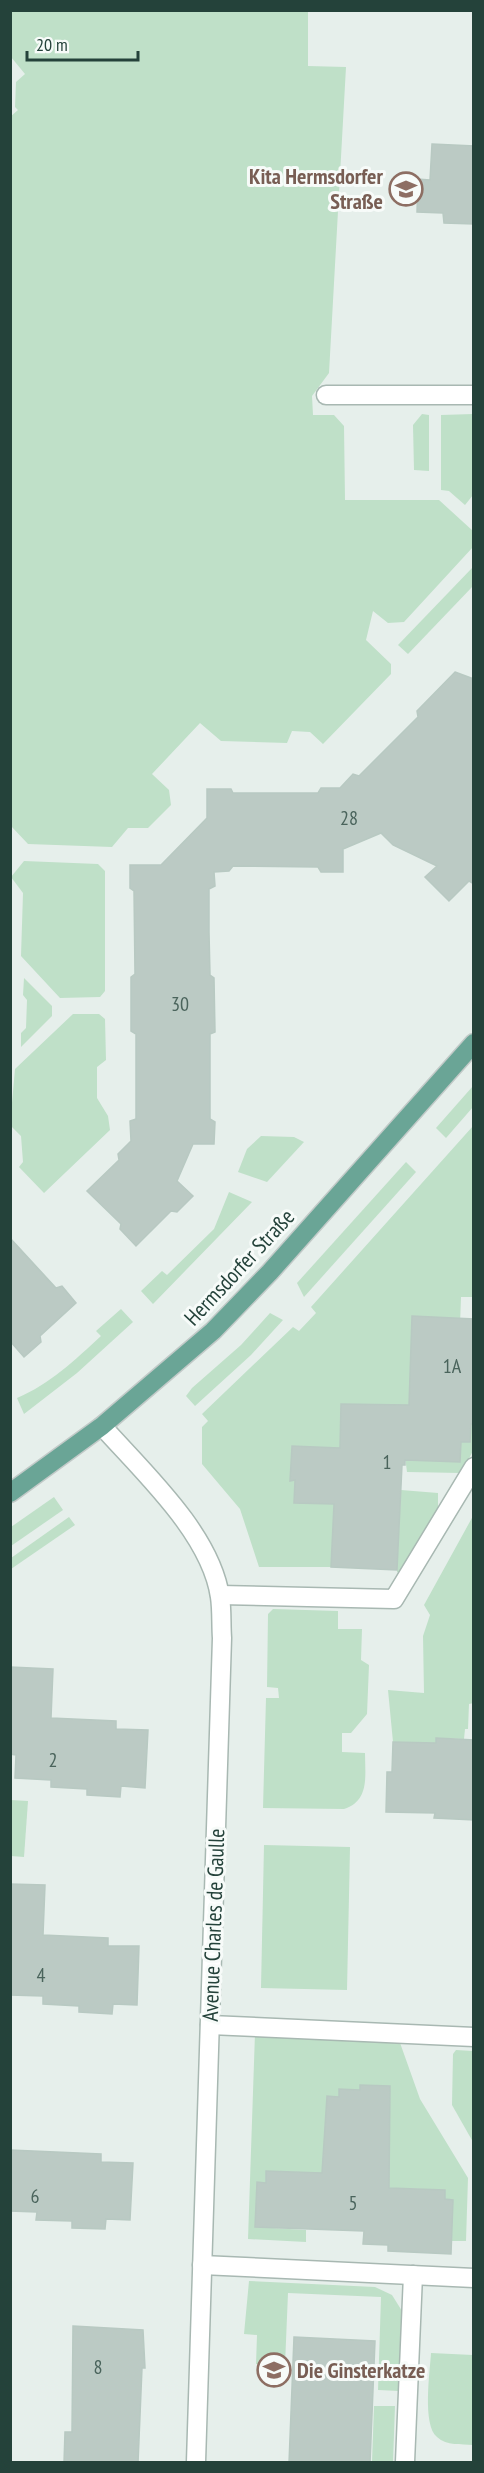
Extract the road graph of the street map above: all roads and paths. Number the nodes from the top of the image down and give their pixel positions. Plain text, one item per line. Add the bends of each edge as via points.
1 (326, 395) dead end
2 (474, 395) edge
3 (474, 1043) edge
4 (102, 1426) junction
5 (474, 1467) edge
6 (10, 1493) edge
7 (220, 1595) junction
8 (210, 2025) junction
9 (474, 2037) edge
10 (202, 2265) junction
11 (413, 2275) junction
12 (474, 2278) edge
13 (196, 2463) edge
14 (405, 2463) edge

1 - 2 street
3 - 4 main road, Hermsdorfer Straße via 254,1289 180,1362
4 - 6 main road, Hermsdorfer Straße
4 - 7 street, Avenue Charles de Gaulle via 182,1517 208,1558
5 - 7 street via 394,1599
7 - 8 street, Avenue Charles de Gaulle
8 - 9 street
8 - 10 street, Avenue Charles de Gaulle
10 - 11 street
10 - 13 street, Avenue Charles de Gaulle
11 - 12 street
11 - 14 street

